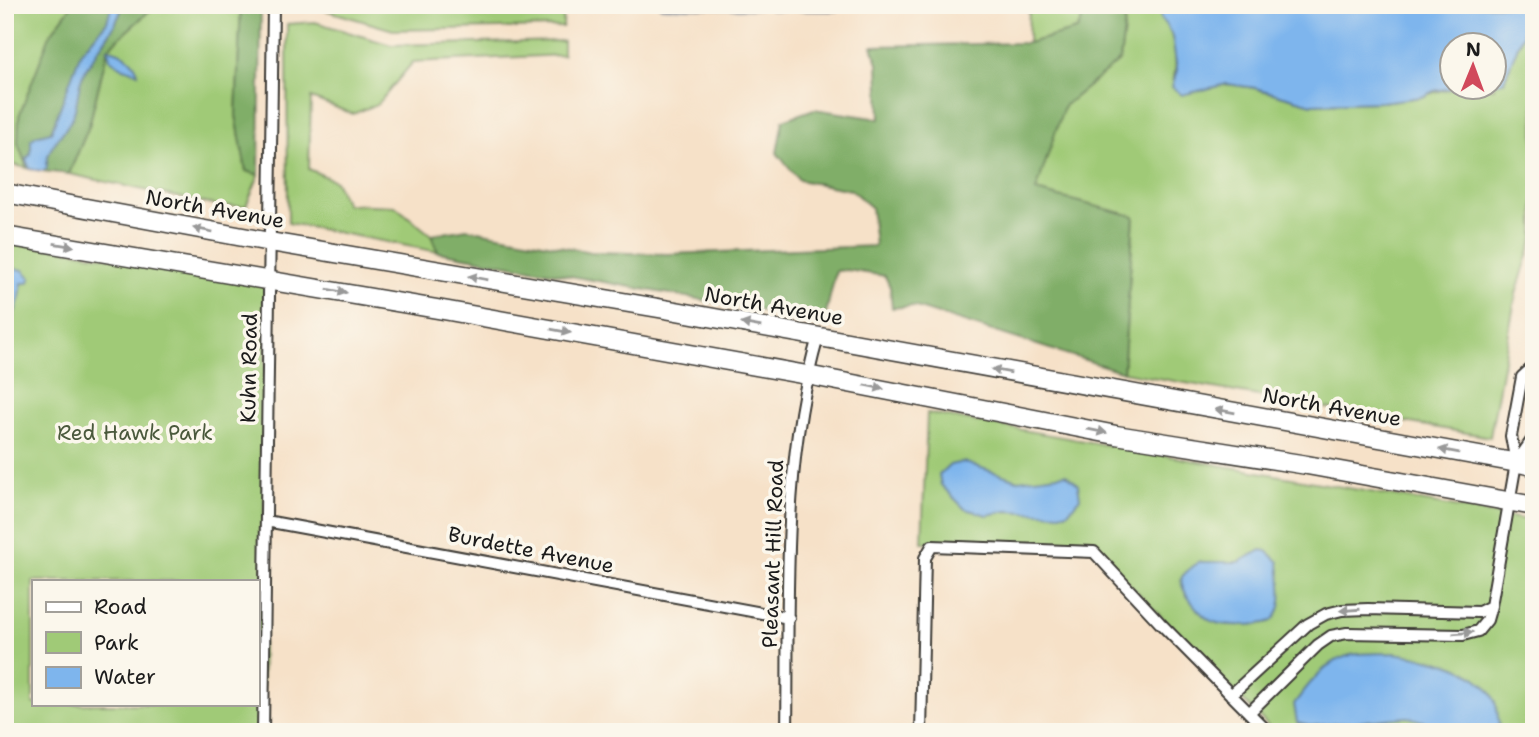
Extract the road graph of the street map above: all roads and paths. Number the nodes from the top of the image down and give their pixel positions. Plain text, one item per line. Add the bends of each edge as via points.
1 (273, 5) edge
2 (5, 193) edge
3 (5, 236) edge
4 (270, 242) junction
5 (269, 279) junction
6 (818, 337) junction
7 (1534, 366) edge
8 (807, 375) junction
9 (1534, 437) edge
10 (1525, 464) edge
11 (1509, 502) junction
12 (1534, 506) edge
13 (266, 521) junction
14 (1490, 606) junction
15 (1418, 610) junction
16 (789, 618) junction
17 (1418, 634) junction
18 (1231, 695) junction
19 (1249, 713) junction
20 (263, 732) edge
21 (787, 732) edge
22 (921, 732) edge
23 (1268, 732) edge

1 - 4 street, Kuhn Road
4 -> 2 main road, North Avenue
3 -> 5 main road
4 - 5 street, Kuhn Road
6 -> 4 main road, North Avenue
5 -> 8 main road
5 - 13 street, Kuhn Road
6 - 8 street, Pleasant Hill Road
10 -> 6 main road, North Avenue
7 - 10 street via 1522,377 1511,436
8 -> 11 main road via 1116,435
8 - 16 street, Pleasant Hill Road via 790,506
9 - 10 street
10 - 11 street
11 - 12 main road
11 - 14 street
13 - 16 street, Burdette Avenue
13 - 20 street, Kuhn Road
14 - 15 street via 1479,612
17 -> 14 street via 1478,631
15 - 17 street
15 -> 18 street via 1326,614 1308,624
16 - 21 street, Pleasant Hill Road
17 - 19 street via 1331,636
18 - 19 street
18 - 22 street via 1094,551 932,546 925,558
19 - 23 street

